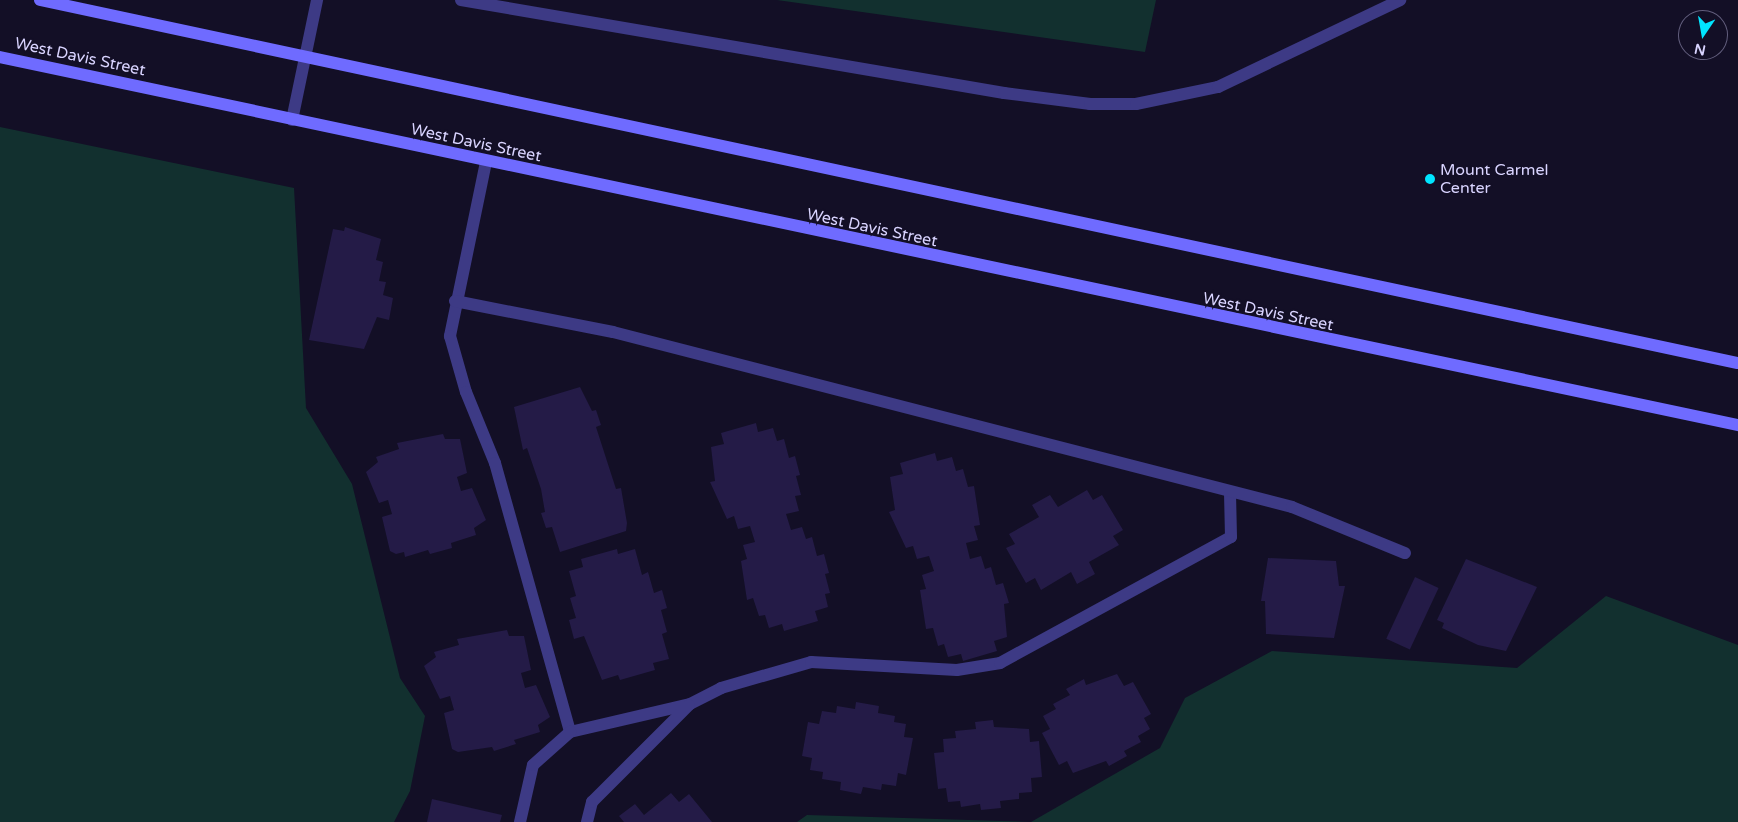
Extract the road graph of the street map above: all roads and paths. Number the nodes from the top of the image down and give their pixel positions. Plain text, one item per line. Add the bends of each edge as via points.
1 (40, 0) edge
2 (317, 0) edge
3 (326, 0) edge
4 (461, 0) edge
5 (1400, 0) edge
6 (312, 15) junction
7 (0, 57) edge
8 (303, 58) junction
9 (292, 120) junction
10 (486, 162) junction
11 (455, 300) junction
12 (1738, 363) edge
13 (1738, 425) edge
14 (1230, 494) junction
15 (1405, 554) dead end
16 (690, 704) junction
17 (570, 732) junction
18 (520, 822) edge
19 (588, 822) edge

1 - 8 main road
2 - 6 lane
3 - 6 lane
4 - 5 lane via 1004,93 1090,104 1136,104 1218,87
6 - 8 lane
7 - 9 main road, West Davis Street
8 - 9 lane
8 - 12 main road
9 - 10 main road, West Davis Street
10 - 11 lane
10 - 13 main road, West Davis Street
11 - 14 lane via 613,332
11 - 17 lane via 450,336 466,392 495,463
14 - 15 lane via 1292,507
14 - 16 lane via 1231,537 1000,663 957,670 811,662 721,688
16 - 17 lane
16 - 19 lane via 592,802
17 - 18 lane via 533,765

